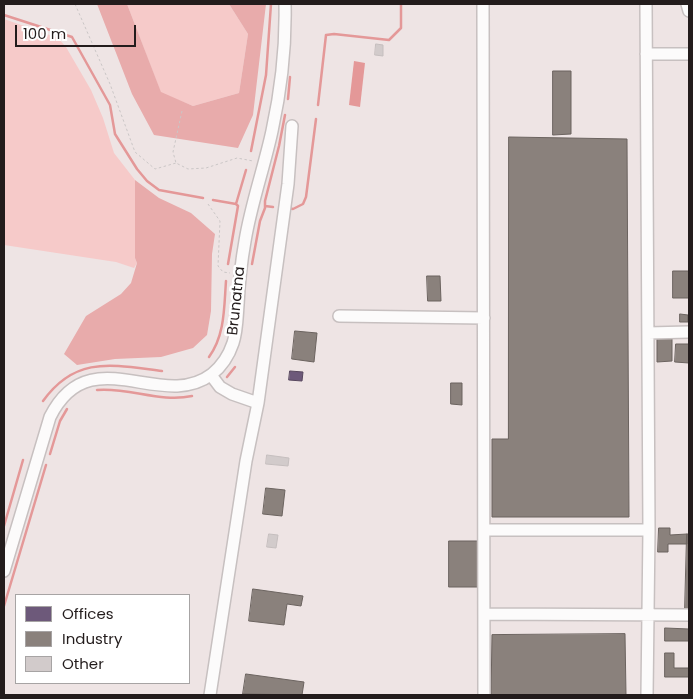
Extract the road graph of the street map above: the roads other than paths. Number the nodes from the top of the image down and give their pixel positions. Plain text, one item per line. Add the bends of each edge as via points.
1 (285, 4) edge
2 (483, 4) edge
3 (646, 4) edge
4 (687, 4) edge
5 (689, 11) edge
6 (646, 54) junction
7 (689, 54) edge
8 (292, 126) dead end
9 (339, 316) dead end
10 (484, 318) junction
11 (689, 332) edge
12 (648, 333) junction
13 (211, 375) junction
14 (258, 403) junction
15 (485, 530) junction
16 (649, 530) junction
17 (4, 571) edge
18 (485, 614) junction
19 (648, 614) junction
20 (689, 614) edge
21 (210, 695) edge
22 (484, 695) edge
23 (647, 695) edge

1 - 13 street, Brunatna via 281,75 264,164 249,218 234,341 226,359
2 - 10 street
3 - 6 street
4 - 5 street
6 - 7 street
6 - 12 street
8 - 14 street via 288,184
9 - 10 street
10 - 15 street
11 - 12 street
12 - 16 street
13 - 14 street via 220,387
13 - 17 street, Brunatna via 182,385 100,378 76,385 65,393 50,417
14 - 21 street
15 - 16 street
15 - 18 street
16 - 19 street
18 - 19 street
18 - 22 street
19 - 20 street
19 - 23 street

